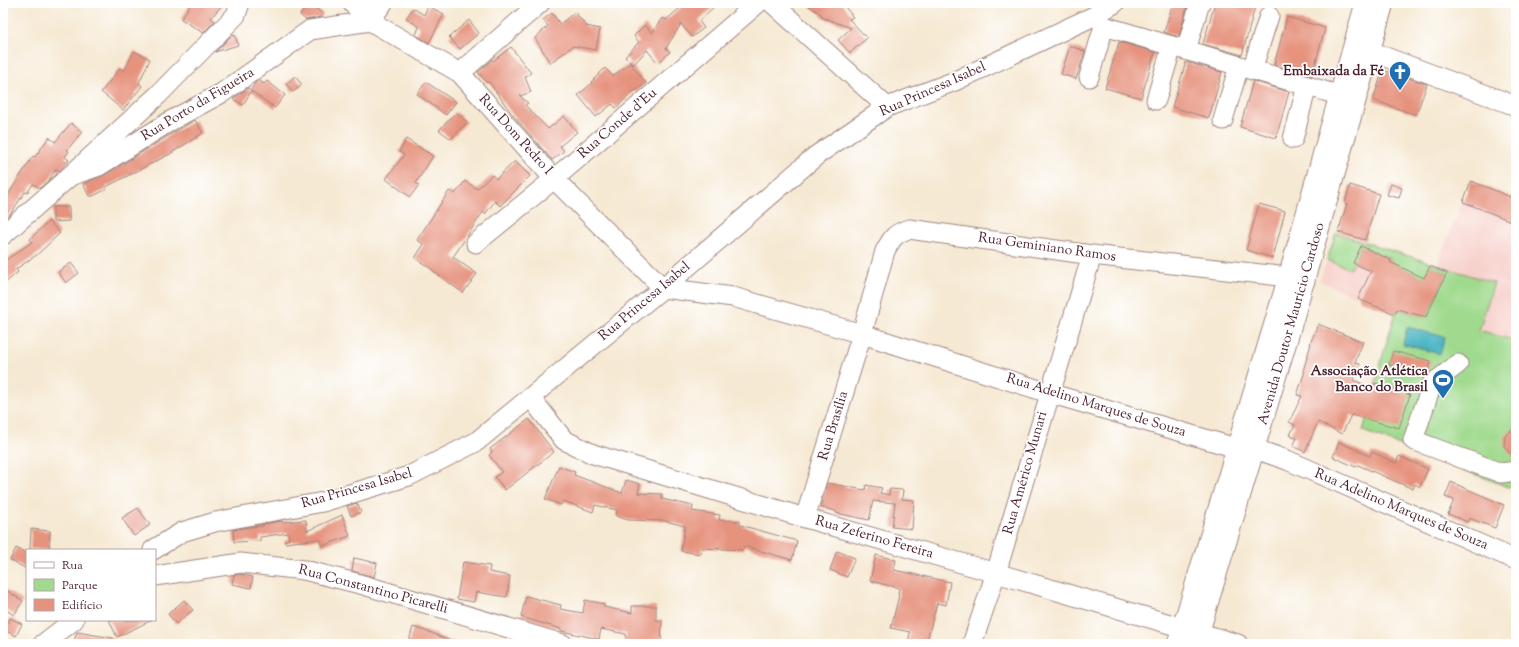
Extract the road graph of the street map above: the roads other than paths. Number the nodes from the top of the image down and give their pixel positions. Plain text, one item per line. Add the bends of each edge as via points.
1 (240, 3) edge
2 (352, 3) edge
3 (383, 3) edge
4 (540, 3) edge
5 (758, 3) edge
6 (772, 3) edge
7 (1115, 3) edge
8 (1200, 3) edge
9 (1365, 3) edge
10 (1384, 3) edge
11 (1268, 16) dead end
12 (370, 21) junction
13 (1352, 45) junction
14 (1179, 48) junction
15 (1370, 51) junction
16 (1246, 68) junction
17 (460, 73) junction
18 (1089, 77) dead end
19 (1308, 86) junction
20 (1338, 95) junction
21 (1156, 100) dead end
22 (1516, 106) edge
23 (888, 107) junction
24 (1223, 120) dead end
25 (1293, 139) dead end
26 (1330, 158) junction
27 (70, 176) junction
28 (554, 178) junction
29 (3, 235) edge
30 (476, 243) dead end
31 (1092, 255) junction
32 (1296, 279) junction
33 (663, 288) junction
34 (862, 334) junction
35 (1458, 364) dead end
36 (1049, 393) junction
37 (531, 398) junction
38 (1236, 448) junction
39 (1256, 449) junction
40 (1516, 470) edge
41 (806, 518) junction
42 (155, 549) edge
43 (1516, 560) edge
44 (996, 573) junction
45 (156, 576) edge
46 (73, 621) edge
47 (1188, 637) edge
48 (43, 644) edge
49 (563, 644) edge
50 (972, 644) edge
51 (1238, 644) edge

1 - 27 street, Rua Porto da Figueira via 236,15 158,94
2 - 12 street, Rua Dom Pedro I
3 - 12 street
4 - 17 street
5 - 28 street, Rua Conde d'Eu
6 - 23 street
7 - 23 street, Rua Princesa Isabel via 1094,16 955,81
8 - 14 street
9 - 13 street, Avenida Doutor Maurício Cardoso
10 - 15 street, Avenida Doutor Maurício Cardoso
11 - 16 street
12 - 17 street, Rua Dom Pedro I
12 - 27 street, Rua Porto da Figueira via 310,30 222,93 172,120 98,166
13 - 15 street
13 - 20 street, Avenida Doutor Maurício Cardoso
14 - 16 street
14 - 18 street via 1104,26
14 - 21 street
15 - 22 street
15 - 26 street, Avenida Doutor Maurício Cardoso
16 - 19 street
16 - 24 street
17 - 28 street, Rua Dom Pedro I
19 - 20 street
19 - 25 street
20 - 26 street, Avenida Doutor Maurício Cardoso
23 - 33 street, Rua Princesa Isabel via 817,155
26 - 32 street, Avenida Doutor Maurício Cardoso
27 - 29 street, Rua Porto da Figueira
28 - 30 street, Rua Conde d'Eu
28 - 33 street, Rua Dom Pedro I
31 - 32 street, Rua Geminiano Ramos
31 - 34 street, Rua Geminiano Ramos via 909,229 898,232 885,251
31 - 36 street, Rua Américo Munari
32 - 38 street, Avenida Doutor Maurício Cardoso
32 - 39 street, Avenida Doutor Maurício Cardoso
33 - 34 street, Rua Adelino Marques de Souza via 733,297
33 - 37 street, Rua Princesa Isabel
34 - 36 street, Rua Adelino Marques de Souza
34 - 41 street, Rua Brasília
35 - 40 street via 1432,384 1413,440 1501,473
36 - 38 street, Rua Adelino Marques de Souza
36 - 44 street, Rua Américo Munari
37 - 41 street, Rua Zeferino Fereira via 564,440 593,454
37 - 42 street, Rua Princesa Isabel via 476,442 409,476 323,502 215,522 182,532
38 - 39 street, Rua Adelino Marques de Souza
38 - 47 street, Avenida Doutor Maurício Cardoso
39 - 43 street, Rua Adelino Marques de Souza via 1287,460
39 - 47 street, Avenida Doutor Maurício Cardoso
41 - 44 street, Rua Zeferino Fereira
44 - 47 street, Rua Zeferino Fereira
44 - 50 street, Rua Américo Munari
45 - 49 street, Rua Constantino Picarelli via 241,563 304,570
46 - 48 street
47 - 51 street, Rua Zeferino Fereira

